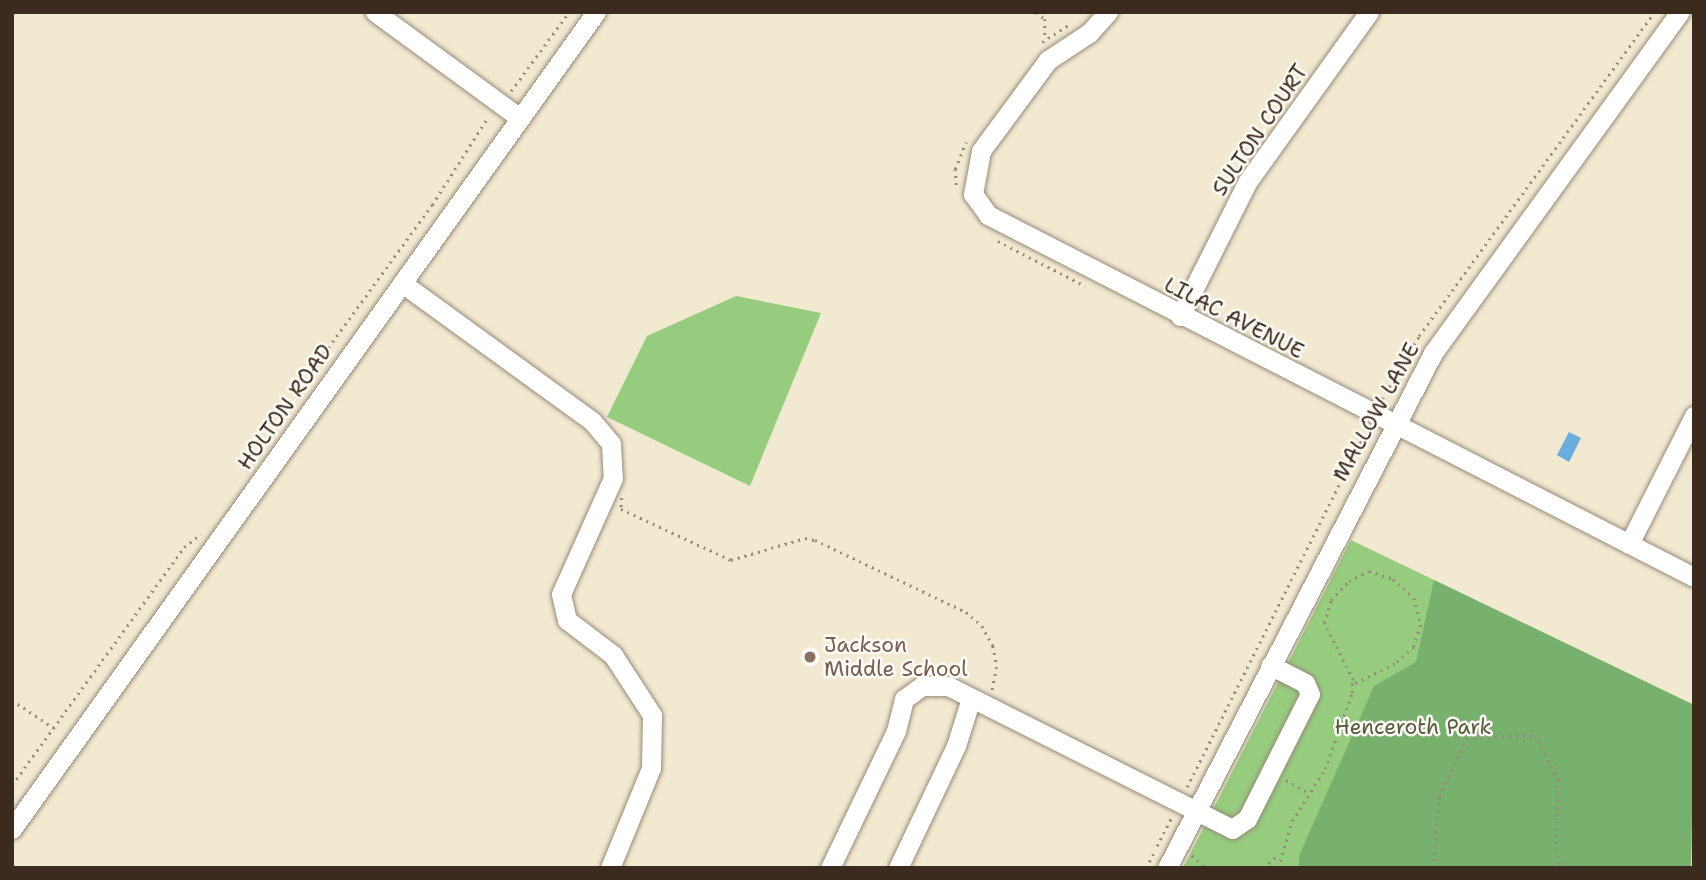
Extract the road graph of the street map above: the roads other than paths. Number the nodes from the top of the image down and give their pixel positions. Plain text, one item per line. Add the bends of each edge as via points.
1 (375, 12) edge
2 (596, 12) edge
3 (1108, 12) edge
4 (1369, 12) edge
5 (1680, 12) edge
6 (520, 118) junction
7 (402, 283) junction
8 (1180, 316) junction
9 (1694, 416) edge
10 (1392, 424) junction
11 (1629, 544) junction
12 (1694, 577) edge
13 (1270, 665) junction
14 (979, 702) junction
15 (1196, 811) junction
16 (12, 829) edge
17 (610, 868) edge
18 (830, 868) edge
19 (898, 868) edge
20 (1167, 868) edge

1 - 6 street
2 - 6 street, HOLTON ROAD
3 - 8 street, LILAC AVENUE via 1089,33 1059,50 1039,71 981,151 973,194 988,215 1015,231
4 - 8 street, SULTON COURT via 1248,181
5 - 10 street, MALLOW LANE via 1433,352
6 - 7 street, HOLTON ROAD
7 - 16 street, HOLTON ROAD
7 - 17 street via 592,421 611,444 614,478 561,594 567,620 613,655 652,715 651,768
8 - 10 street, LILAC AVENUE
9 - 11 street
10 - 11 street, LILAC AVENUE
10 - 13 street, MALLOW LANE
11 - 12 street, LILAC AVENUE
13 - 15 street, MALLOW LANE
13 - 15 street via 1305,683 1310,694 1271,771 1247,818 1232,829
14 - 15 street
14 - 18 street via 948,686 922,686 904,699 896,731
14 - 19 street
15 - 20 street, MALLOW LANE

